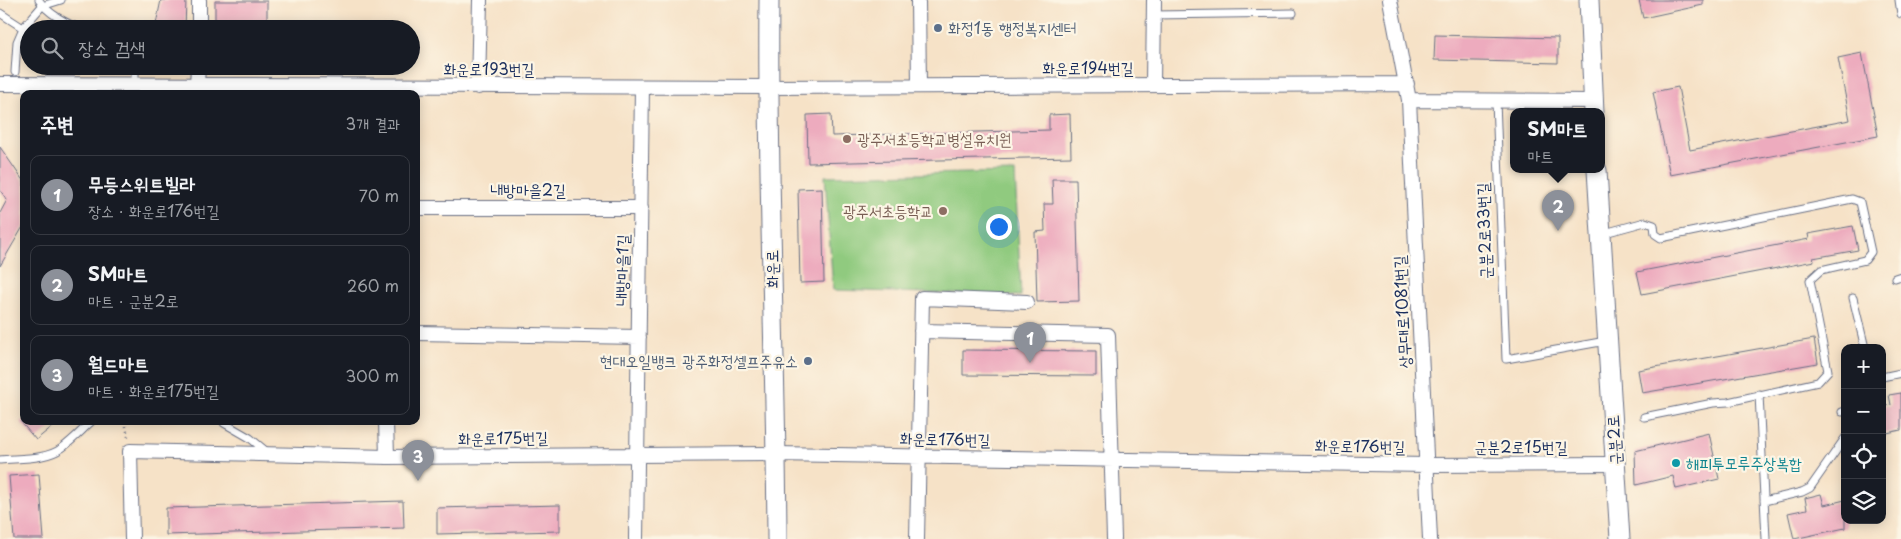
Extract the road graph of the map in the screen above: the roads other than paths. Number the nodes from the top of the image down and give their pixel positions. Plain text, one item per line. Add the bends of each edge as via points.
1 (61, 0) edge
2 (199, 0) edge
3 (480, 0) edge
4 (769, 0) edge
5 (918, 0) edge
6 (1154, 0) edge
7 (1390, 0) edge
8 (1589, 0) edge
9 (1898, 0) edge
10 (40, 3) edge
11 (0, 13) edge
12 (1293, 13) dead end
13 (1901, 14) edge
14 (1154, 15) junction
15 (28, 20) edge
16 (64, 20) edge
17 (199, 20) edge
18 (20, 26) edge
19 (20, 34) edge
20 (14, 72) dead end
21 (198, 75) edge
22 (0, 84) edge
23 (1407, 84) junction
24 (1153, 85) junction
25 (478, 86) junction
26 (919, 86) junction
27 (642, 87) junction
28 (768, 87) junction
29 (197, 89) edge
30 (383, 90) edge
31 (1409, 100) junction
32 (1496, 101) junction
33 (1594, 107) edge
34 (1598, 173) edge
35 (420, 208) edge
36 (641, 208) junction
37 (1601, 234) junction
38 (1853, 298) dead end
39 (1027, 302) dead end
40 (921, 326) junction
41 (420, 333) edge
42 (639, 337) junction
43 (1607, 341) junction
44 (1864, 344) edge
45 (1901, 373) edge
46 (1886, 377) edge
47 (1759, 394) junction
48 (1644, 417) dead end
49 (88, 425) edge
50 (227, 425) edge
51 (386, 425) edge
52 (1841, 444) edge
53 (269, 454) junction
54 (637, 454) junction
55 (776, 454) junction
56 (918, 456) junction
57 (387, 457) junction
58 (0, 460) edge
59 (1112, 460) junction
60 (1615, 464) junction
61 (1426, 465) junction
62 (1764, 501) junction
63 (132, 539) edge
64 (636, 539) edge
65 (777, 539) edge
66 (917, 539) edge
67 (1114, 539) edge
68 (1430, 539) edge
69 (1620, 539) edge
70 (1766, 539) edge

1 - 10 lane
2 - 17 street
3 - 25 street
4 - 28 street, 화운로
5 - 26 street
6 - 14 street
7 - 23 street, 상무대로1081번길
8 - 33 street
9 - 13 lane
10 - 15 lane
10 - 16 lane
11 - 18 lane
12 - 14 lane
14 - 24 street
19 - 20 lane via 16,42
21 - 29 street
22 - 29 street, 화운로193번길
23 - 24 street, 화운로194번길
23 - 31 street, 상무대로1081번길
24 - 26 street, 화운로194번길
25 - 27 street, 화운로193번길
25 - 30 street, 화운로193번길
26 - 28 street, 화운로194번길
27 - 28 street, 화운로193번길
27 - 36 street, 내방마을1길
28 - 55 street, 화운로
29 - 30 street, 화운로193번길
31 - 32 street
31 - 61 street, 상무대로1081번길
32 - 33 street
32 - 43 lane, 군분2로33번길 via 1506,359
34 - 37 street, 군분2로
35 - 36 street, 내방마을2길
36 - 42 street, 내방마을1길
37 - 43 street, 군분2로
37 - 47 lane via 1645,222 1654,225 1656,234 1661,238 1852,199 1860,202 1870,252 1865,260 1820,270 1810,280 1828,371 1818,382
38 - 44 lane
39 - 40 street via 922,298
40 - 56 street
40 - 59 street via 1108,335
41 - 42 street
42 - 54 street, 내방마을1길
43 - 60 street, 군분2로
45 - 46 lane
47 - 48 lane
47 - 62 lane
49 - 58 lane via 54,453
50 - 53 lane
51 - 57 street
52 - 62 lane via 1810,488
53 - 57 street, 화운로175번길
53 - 63 street, 화운로175번길 via 130,451
54 - 55 street, 화운로175번길
54 - 57 street, 화운로175번길
54 - 64 street
55 - 56 street, 화운로176번길
55 - 65 street, 화운로
56 - 59 street, 화운로176번길
56 - 66 street
59 - 61 street, 화운로176번길
59 - 67 street
60 - 61 street, 군분2로15번길
60 - 69 street, 군분2로
61 - 68 street, 상무대로1081번길
62 - 70 lane

